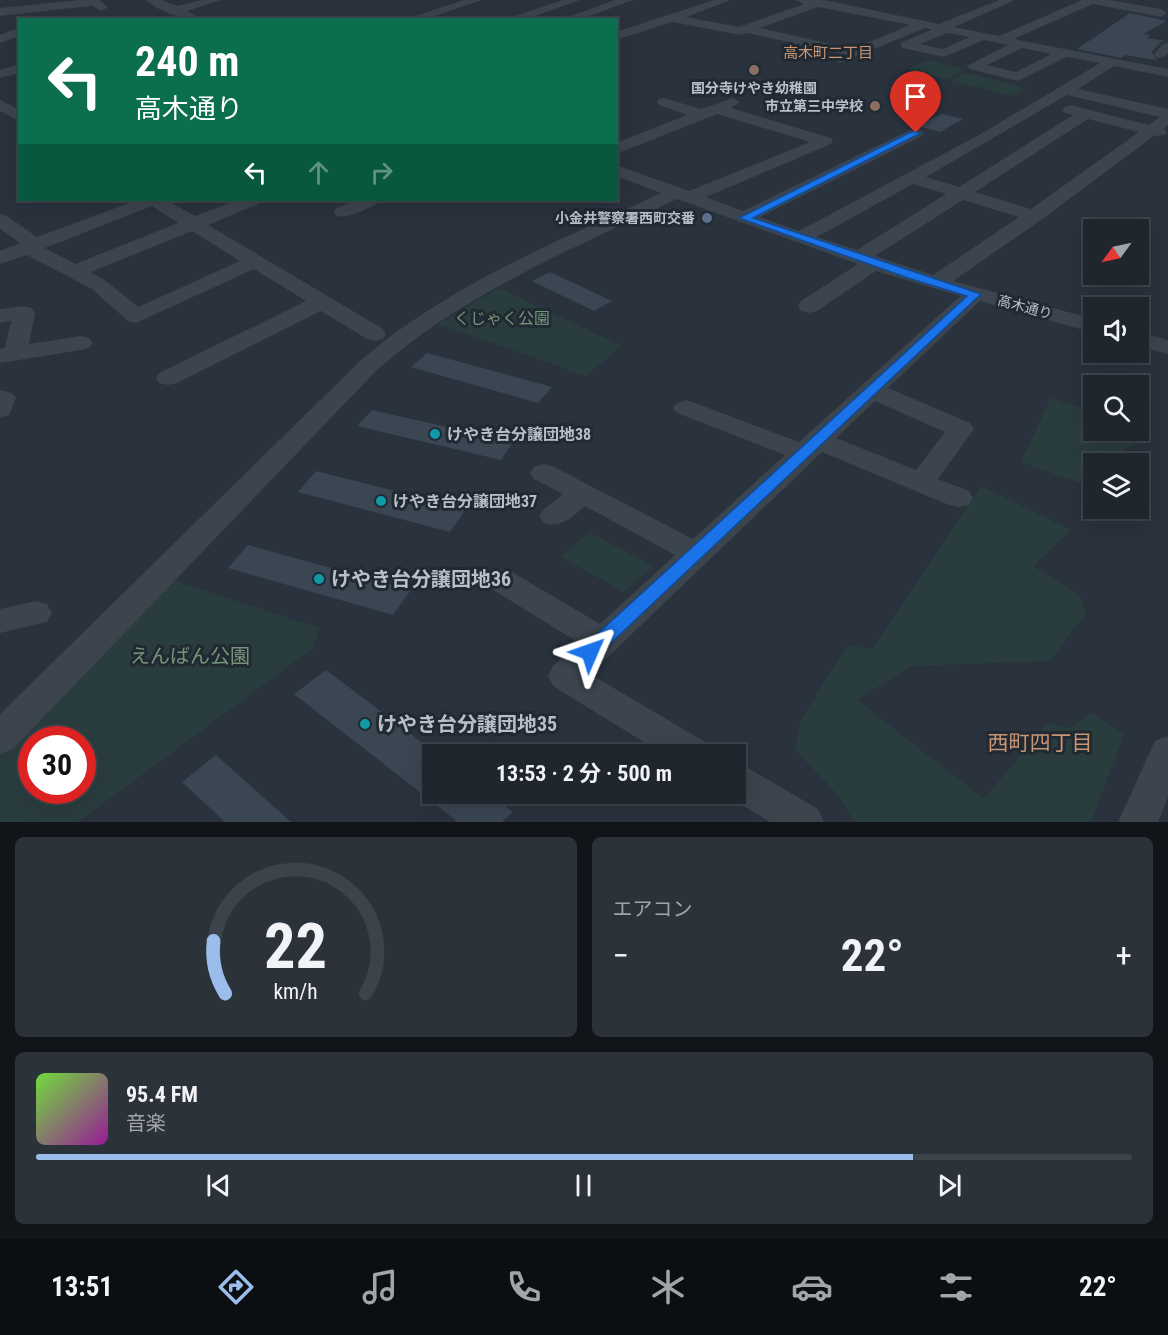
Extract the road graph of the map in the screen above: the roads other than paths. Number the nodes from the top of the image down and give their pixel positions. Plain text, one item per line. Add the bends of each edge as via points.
1 (152, 0) edge
2 (215, 0) edge
3 (476, 0) edge
4 (574, 0) edge
5 (725, 0) edge
6 (801, 0) edge
7 (1009, 0) edge
8 (1055, 0) edge
9 (630, 1) edge
10 (821, 2) edge
11 (1088, 2) edge
12 (98, 3) edge
13 (660, 9) dead end
14 (173, 10) junction
15 (1165, 10) edge
16 (0, 12) edge
17 (678, 16) junction
18 (54, 18) edge
19 (194, 18) edge
20 (416, 18) edge
21 (516, 18) edge
22 (572, 18) edge
23 (18, 21) edge
24 (0, 23) edge
25 (922, 25) junction
26 (747, 29) junction
27 (942, 29) junction
28 (876, 31) dead end
29 (18, 32) edge
30 (825, 32) dead end
31 (618, 35) edge
32 (896, 36) junction
33 (981, 37) junction
34 (1, 38) edge
35 (804, 40) junction
36 (1000, 40) junction
37 (1020, 44) junction
38 (1168, 47) edge
39 (855, 53) junction
40 (1064, 53) junction
41 (1168, 56) edge
42 (832, 62) dead end
43 (1112, 62) junction
44 (18, 69) edge
45 (1168, 73) edge
46 (0, 74) edge
47 (1082, 79) junction
48 (1065, 90) junction
49 (1130, 90) dead end
50 (664, 102) dead end
51 (1043, 103) junction
52 (0, 105) edge
53 (718, 108) junction
54 (1085, 114) junction
55 (1168, 116) edge
56 (18, 117) edge
57 (18, 119) edge
58 (0, 124) edge
59 (1149, 130) junction
60 (916, 133) dead end
61 (1168, 134) edge
62 (985, 138) junction
63 (618, 148) edge
64 (1028, 150) junction
65 (618, 171) edge
66 (912, 178) junction
67 (961, 195) junction
68 (682, 196) junction
69 (150, 201) edge
70 (155, 201) edge
71 (249, 201) edge
72 (369, 201) edge
73 (343, 212) dead end
74 (1034, 216) junction
75 (744, 218) junction
76 (0, 219) edge
77 (194, 223) junction
78 (802, 237) junction
79 (31, 245) junction
80 (0, 258) edge
81 (256, 261) junction
82 (866, 261) junction
83 (74, 272) junction
84 (935, 283) junction
85 (975, 294) junction
86 (322, 302) junction
87 (808, 306) dead end
88 (0, 316) edge
89 (1083, 323) edge
90 (1149, 342) edge
91 (81, 344) dead end
92 (1168, 347) edge
93 (369, 348) junction
94 (8, 355) edge
95 (168, 378) dead end
96 (871, 390) junction
97 (0, 398) edge
98 (686, 408) dead end
99 (0, 410) edge
100 (810, 446) junction
101 (544, 473) dead end
102 (921, 483) junction
103 (583, 493) junction
104 (959, 498) dead end
105 (554, 516) dead end
106 (696, 553) junction
107 (501, 580) dead end
108 (36, 613) dead end
109 (0, 621) edge
110 (602, 641) junction
111 (0, 738) edge
112 (678, 744) edge
113 (1168, 752) edge
114 (746, 788) edge
115 (784, 817) edge
116 (1138, 822) edge

1 - 14 street
2 - 14 street
3 - 20 street
4 - 21 street
5 - 17 street
6 - 10 street
7 - 27 street
8 - 11 street
9 - 22 street
10 - 25 street
10 - 26 street
11 - 15 street
11 - 36 street
12 - 16 street
12 - 18 street
13 - 17 street
14 - 19 street
17 - 26 street via 740,31
17 - 31 street
23 - 24 street
25 - 27 street
25 - 32 street
26 - 35 street
27 - 33 street
27 - 33 street via 907,45 944,53
28 - 32 street
29 - 34 street
30 - 35 street
32 - 39 street
33 - 36 street
35 - 39 street
36 - 37 street
37 - 40 street
37 - 40 street via 974,66 1018,76
38 - 41 street via 1161,54
39 - 42 street
40 - 43 street
43 - 45 street
43 - 47 street
44 - 46 street
47 - 48 street
47 - 49 street
48 - 51 street
48 - 55 street
50 - 53 street
51 - 54 street
51 - 62 street
52 - 56 street
53 - 63 street
53 - 68 street via 825,141
54 - 59 street
54 - 64 street
55 - 59 street
57 - 58 street
59 - 61 street
59 - 74 street
60 - 75 street
62 - 64 street
62 - 66 street
64 - 67 street
65 - 68 street, 高木通り
66 - 67 street
66 - 78 street
67 - 74 street
67 - 82 street
68 - 75 street, 高木通り
68 - 93 street via 470,291
69 - 79 street
70 - 77 street
71 - 77 street
72 - 73 street
74 - 84 street
75 - 78 street, 高木通り
76 - 79 street
77 - 81 street
77 - 83 street
78 - 82 street, 高木通り
79 - 80 street
79 - 83 street
81 - 83 street via 136,316 99,285
81 - 86 street
82 - 84 street, 高木通り
82 - 87 street
84 - 85 street, 高木通り
85 - 89 street, 高木通り
85 - 96 street
86 - 93 street
86 - 95 street
88 - 94 street via 24,313
90 - 92 street
91 - 94 street
93 - 111 street
96 - 100 street
96 - 102 street via 961,429
97 - 99 street
98 - 100 street
100 - 102 street
100 - 106 street
101 - 103 street
102 - 104 street
103 - 105 street
103 - 106 street
106 - 110 street
107 - 110 street
108 - 109 street
110 - 112 street via 565,675
113 - 116 street
114 - 115 street

